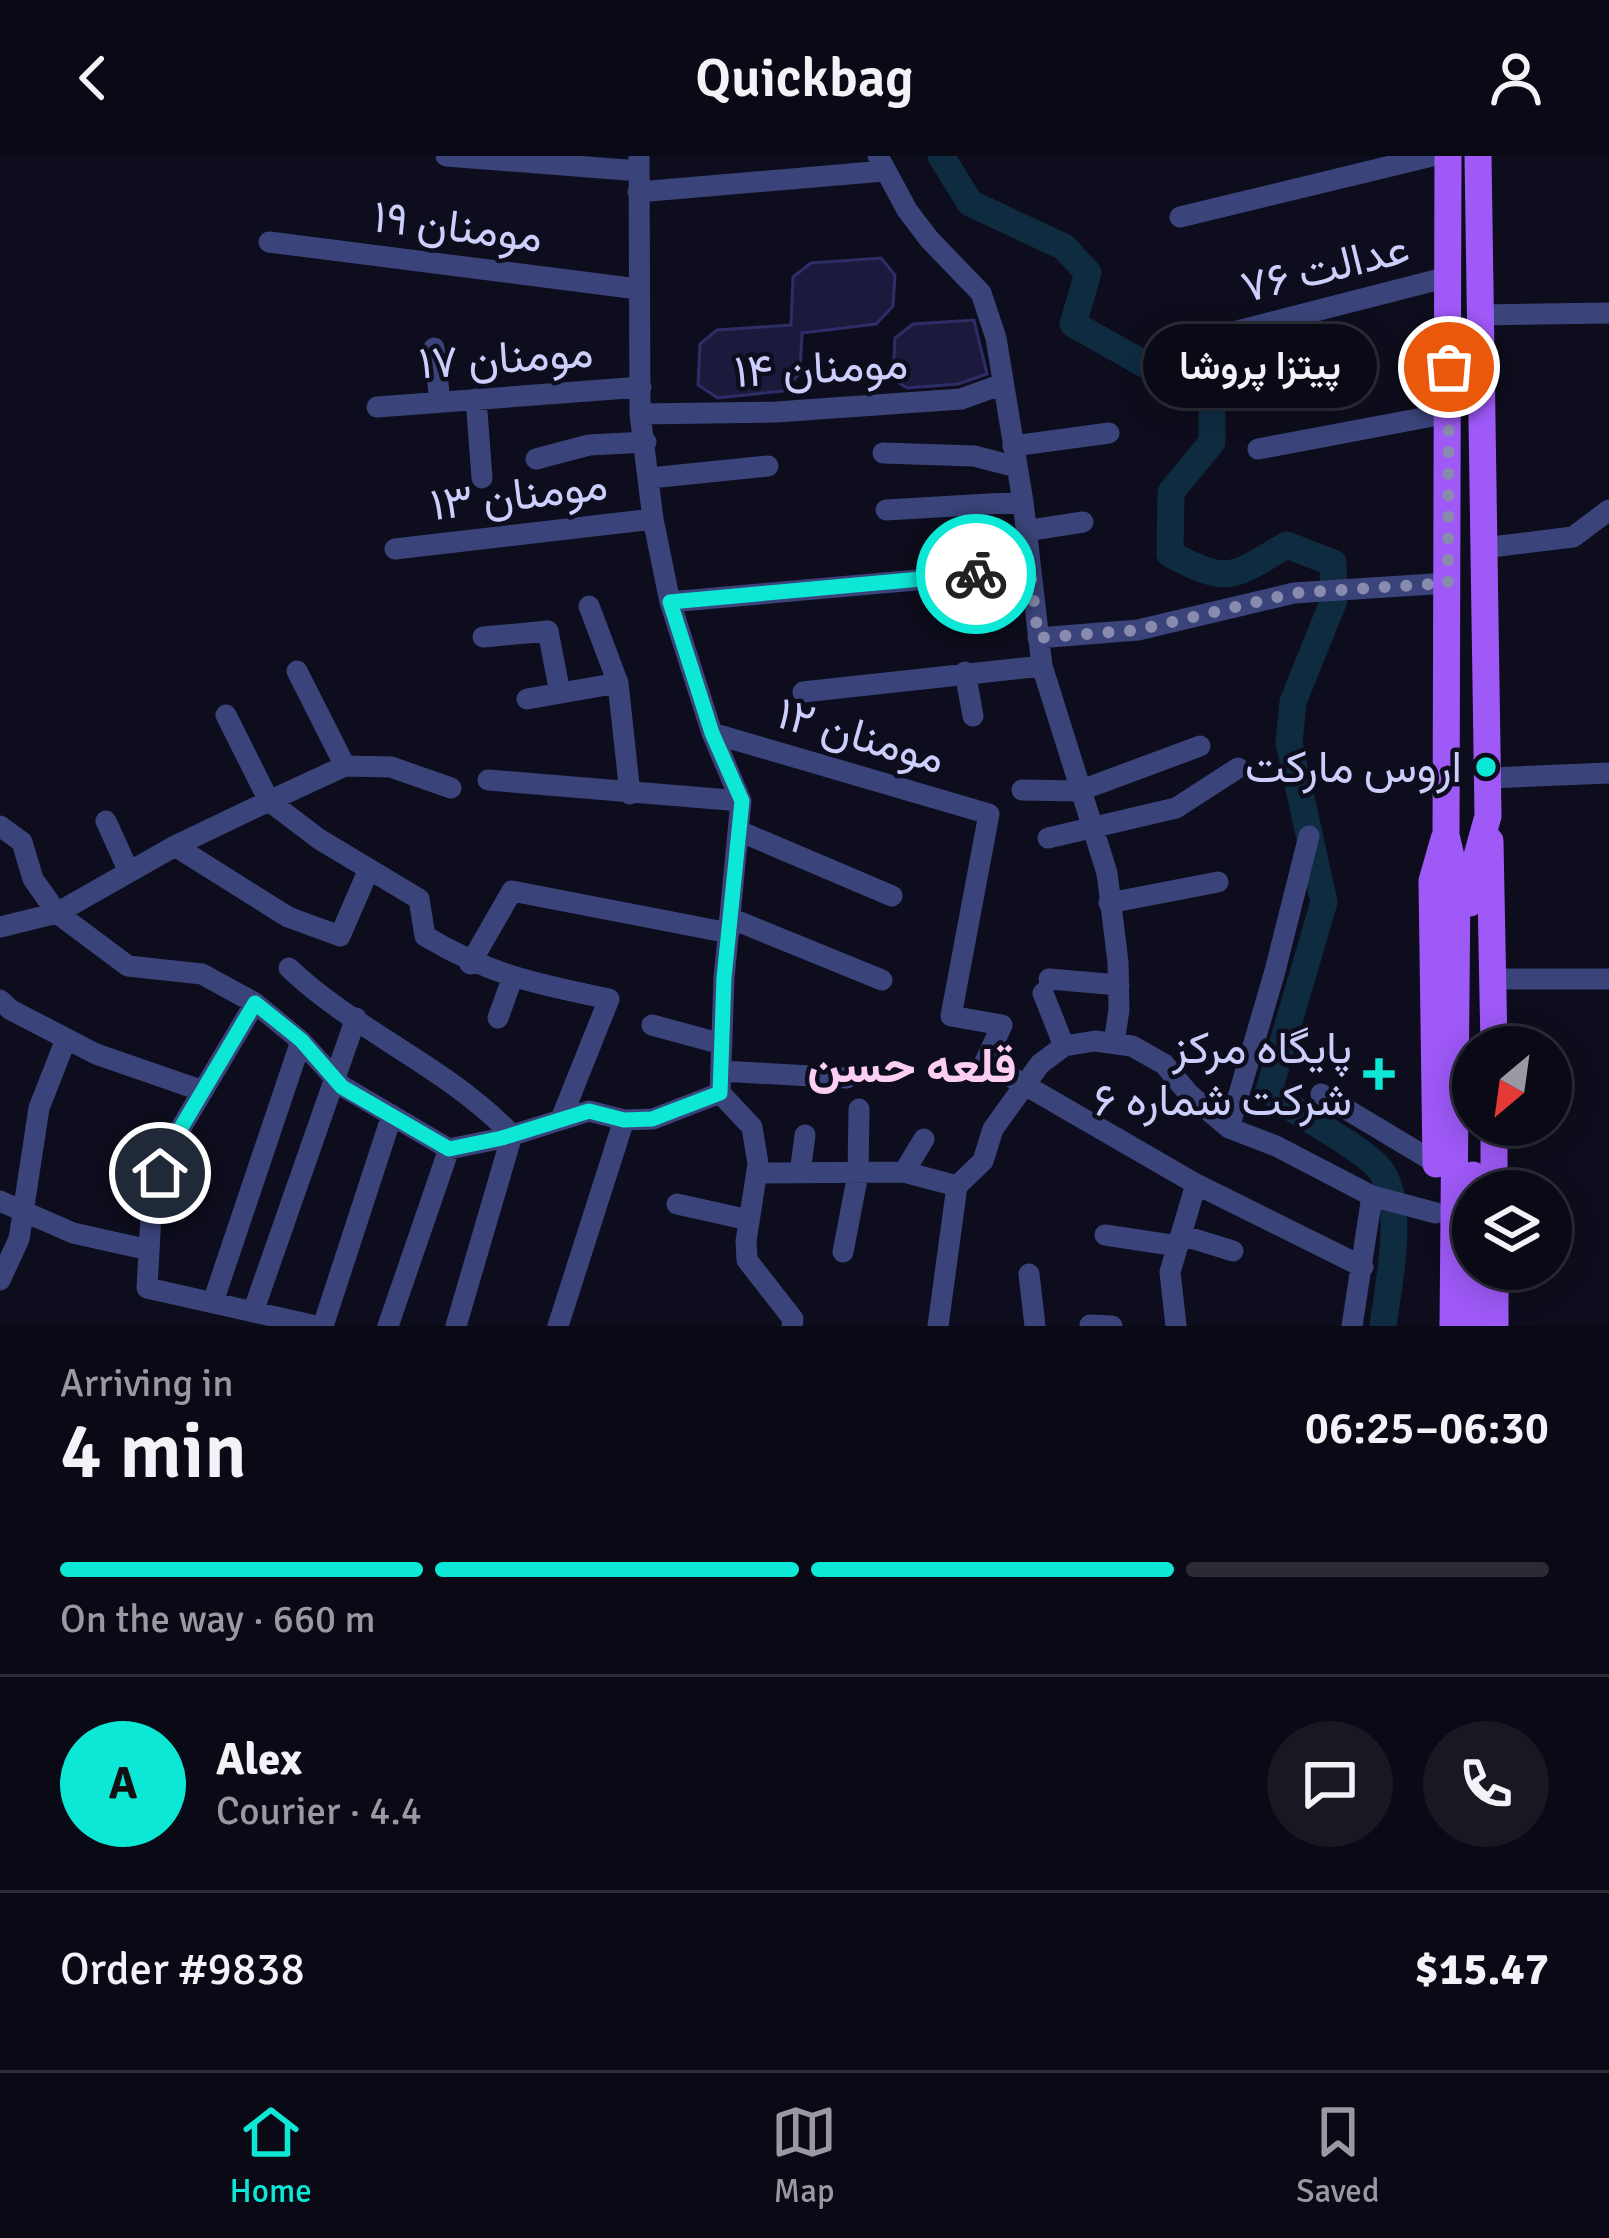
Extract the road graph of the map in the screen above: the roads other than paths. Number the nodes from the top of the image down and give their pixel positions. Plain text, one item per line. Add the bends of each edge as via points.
1 (446, 156) edge
2 (1432, 156) edge
3 (1448, 156) edge
4 (1478, 156) edge
5 (881, 164) edge
6 (638, 173) edge
7 (1180, 217) dead end
8 (269, 242) dead end
9 (1448, 277) junction
10 (638, 289) junction
11 (1609, 313) edge
12 (1479, 315) junction
13 (1222, 334) dead end
14 (434, 348) dead end
15 (1004, 384) junction
16 (641, 387) junction
17 (476, 399) junction
18 (440, 402) junction
19 (377, 407) dead end
20 (1449, 412) junction
21 (640, 414) junction
22 (1109, 433) dead end
23 (646, 442) junction
24 (1258, 449) dead end
25 (883, 453) dead end
26 (1015, 456) junction
27 (536, 459) dead end
28 (768, 466) dead end
29 (482, 478) dead end
30 (650, 478) junction
31 (1023, 502) junction
32 (886, 510) dead end
33 (1609, 510) edge
34 (652, 519) junction
35 (1083, 522) dead end
36 (1024, 531) junction
37 (1484, 548) junction
38 (395, 549) dead end
39 (1030, 569) junction
40 (1448, 583) junction
41 (670, 602) junction
42 (589, 606) dead end
43 (483, 637) dead end
44 (1038, 638) junction
45 (1042, 666) junction
46 (297, 671) dead end
47 (965, 672) junction
48 (618, 683) junction
49 (802, 692) dead end
50 (560, 693) junction
51 (527, 699) dead end
52 (226, 715) dead end
53 (973, 716) dead end
54 (712, 733) junction
55 (1200, 746) dead end
56 (345, 766) junction
57 (1238, 768) dead end
58 (1609, 773) edge
59 (1488, 778) junction
60 (488, 780) dead end
61 (451, 788) dead end
62 (1022, 790) dead end
63 (1079, 790) junction
64 (630, 794) junction
65 (269, 801) junction
66 (742, 801) junction
67 (1488, 816) junction
68 (106, 821) dead end
69 (2, 829) edge
70 (1093, 830) junction
71 (739, 831) junction
72 (1446, 835) junction
73 (1309, 836) dead end
74 (1048, 838) dead end
75 (175, 846) junction
76 (369, 869) junction
77 (129, 872) junction
78 (1218, 882) dead end
79 (892, 896) dead end
80 (1109, 903) junction
81 (57, 913) junction
82 (729, 925) junction
83 (0, 926) edge
84 (470, 964) junction
85 (289, 968) dead end
86 (512, 979) junction
87 (1609, 979) edge
88 (882, 980) dead end
89 (1493, 980) junction
90 (1118, 985) junction
91 (0, 1000) edge
92 (255, 1003) junction
93 (356, 1018) junction
94 (497, 1018) dead end
95 (652, 1025) dead end
96 (1494, 1026) edge
97 (66, 1039) junction
98 (301, 1040) junction
99 (1114, 1043) junction
100 (722, 1044) junction
101 (1064, 1046) junction
102 (847, 1078) dead end
103 (334, 1080) junction
104 (721, 1082) junction
105 (1025, 1084) junction
106 (203, 1091) junction
107 (1321, 1094) dead end
108 (859, 1109) dead end
109 (392, 1115) junction
110 (561, 1119) junction
111 (624, 1120) junction
112 (1228, 1128) junction
113 (512, 1135) junction
114 (806, 1135) dead end
115 (924, 1139) dead end
116 (449, 1149) junction
117 (1436, 1163) junction
118 (1472, 1170) edge
119 (904, 1172) junction
120 (757, 1173) junction
121 (800, 1173) junction
122 (858, 1174) junction
123 (1196, 1184) junction
124 (957, 1186) junction
125 (1377, 1198) junction
126 (0, 1202) edge
127 (677, 1204) dead end
128 (1436, 1213) junction
129 (25, 1214) junction
130 (749, 1220) junction
131 (1105, 1235) dead end
132 (1179, 1240) junction
133 (149, 1250) junction
134 (1233, 1251) dead end
135 (843, 1252) dead end
136 (1363, 1267) junction
137 (1029, 1274) dead end
138 (0, 1280) edge
139 (1473, 1290) edge
140 (1495, 1290) edge
141 (213, 1303) junction
142 (254, 1312) junction
143 (1090, 1325) edge
144 (320, 1326) edge
145 (388, 1326) edge
146 (456, 1326) edge
147 (558, 1326) edge
148 (792, 1326) edge
149 (938, 1326) edge
150 (1035, 1326) edge
151 (1112, 1326) edge
152 (1176, 1326) edge
153 (1352, 1326) edge
154 (1435, 1326) edge
155 (1453, 1326) edge
156 (1473, 1326) edge
157 (1495, 1326) edge

1 - 6 street
2 - 7 street
3 - 9 main road
4 - 12 main road
5 - 6 street
5 - 15 street via 929,239 981,293
6 - 10 street
8 - 10 street, مومنان ۱۹
9 - 13 street, عدالت ۷۶
9 - 20 main road
10 - 16 street
11 - 12 street
12 - 37 main road
14 - 18 street
15 - 21 street, مومنان ۱۴ via 961,400
15 - 26 street
16 - 17 street, مومنان ۱۷
16 - 21 street
17 - 18 street, مومنان ۱۷
17 - 29 street
18 - 19 street, مومنان ۱۷
20 - 24 street
20 - 40 main road
21 - 23 street
22 - 26 street
23 - 27 street
23 - 30 street
25 - 26 street
26 - 31 street
28 - 30 street
30 - 34 street
31 - 32 street
31 - 36 street
33 - 37 street via 1573,537
34 - 38 street, مومنان ۱۳
34 - 41 street
35 - 36 street
36 - 39 street
37 - 59 main road
39 - 41 street
39 - 44 street
40 - 44 street via 1294,593 1138,630
40 - 72 main road
41 - 54 street
42 - 48 street
43 - 50 street via 548,631
44 - 45 street
45 - 47 street
45 - 63 street
46 - 56 street
47 - 49 street
47 - 53 street
48 - 50 street
48 - 64 street
50 - 51 street
52 - 65 street
54 - 66 street
54 - 105 street, مومنان ۱۲ via 989,814 951,1016 1002,1025 985,1062
55 - 63 street
56 - 61 street via 391,767
56 - 65 street
57 - 70 street via 1176,808
58 - 59 street
59 - 67 main road
60 - 64 street
62 - 63 street
63 - 70 street
64 - 66 street
65 - 75 street
65 - 76 street
66 - 71 street
67 - 89 main road
67 - 118 main road via 1470,881
68 - 77 street
69 - 81 street via 22,842 33,879
70 - 74 street
70 - 80 street
71 - 79 street
71 - 82 street
72 - 117 main road via 1432,881
72 - 155 main road via 1457,882
73 - 112 street
75 - 76 street via 288,917 340,936
75 - 77 street
76 - 84 street via 419,899 425,936
77 - 81 street
78 - 80 street
80 - 90 street
81 - 83 street
81 - 92 street via 128,966 202,974
82 - 84 street via 512,892
82 - 88 street
82 - 100 street
84 - 86 street
85 - 93 street
86 - 94 street
86 - 110 street via 609,999
87 - 89 street
89 - 96 main road
90 - 99 street
90 - 101 street via 1046,987
91 - 97 street
92 - 98 street
92 - 106 street
93 - 103 street
93 - 113 street via 488,1108
95 - 100 street
97 - 106 street
97 - 129 street via 40,1108
98 - 103 street
98 - 141 street
99 - 101 street
99 - 112 street via 1164,1064
100 - 104 street
101 - 105 street
102 - 104 street
103 - 109 street
103 - 142 street
104 - 111 street via 652,1119
104 - 120 street via 752,1127
105 - 123 street
105 - 124 street via 993,1129 983,1161
106 - 133 street via 169,1148 152,1198
107 - 117 street
108 - 122 street
109 - 116 street
109 - 144 street
110 - 111 street via 589,1111
110 - 113 street
111 - 147 street
112 - 125 street
113 - 116 street
113 - 146 street
114 - 121 street
115 - 119 street
116 - 145 street
117 - 128 main road
119 - 122 street
119 - 124 street
120 - 121 street
120 - 130 street
121 - 122 street
122 - 135 street
123 - 132 street
123 - 136 street
124 - 149 street
125 - 128 street
125 - 136 street
126 - 129 street
127 - 130 street
128 - 154 main road
129 - 133 street
129 - 138 street
130 - 148 street via 747,1260
131 - 132 street
132 - 134 street
132 - 152 street via 1170,1272
133 - 141 street via 147,1288
136 - 153 street
137 - 150 street
139 - 156 main road
140 - 157 main road
141 - 142 street
142 - 144 street
143 - 151 street

